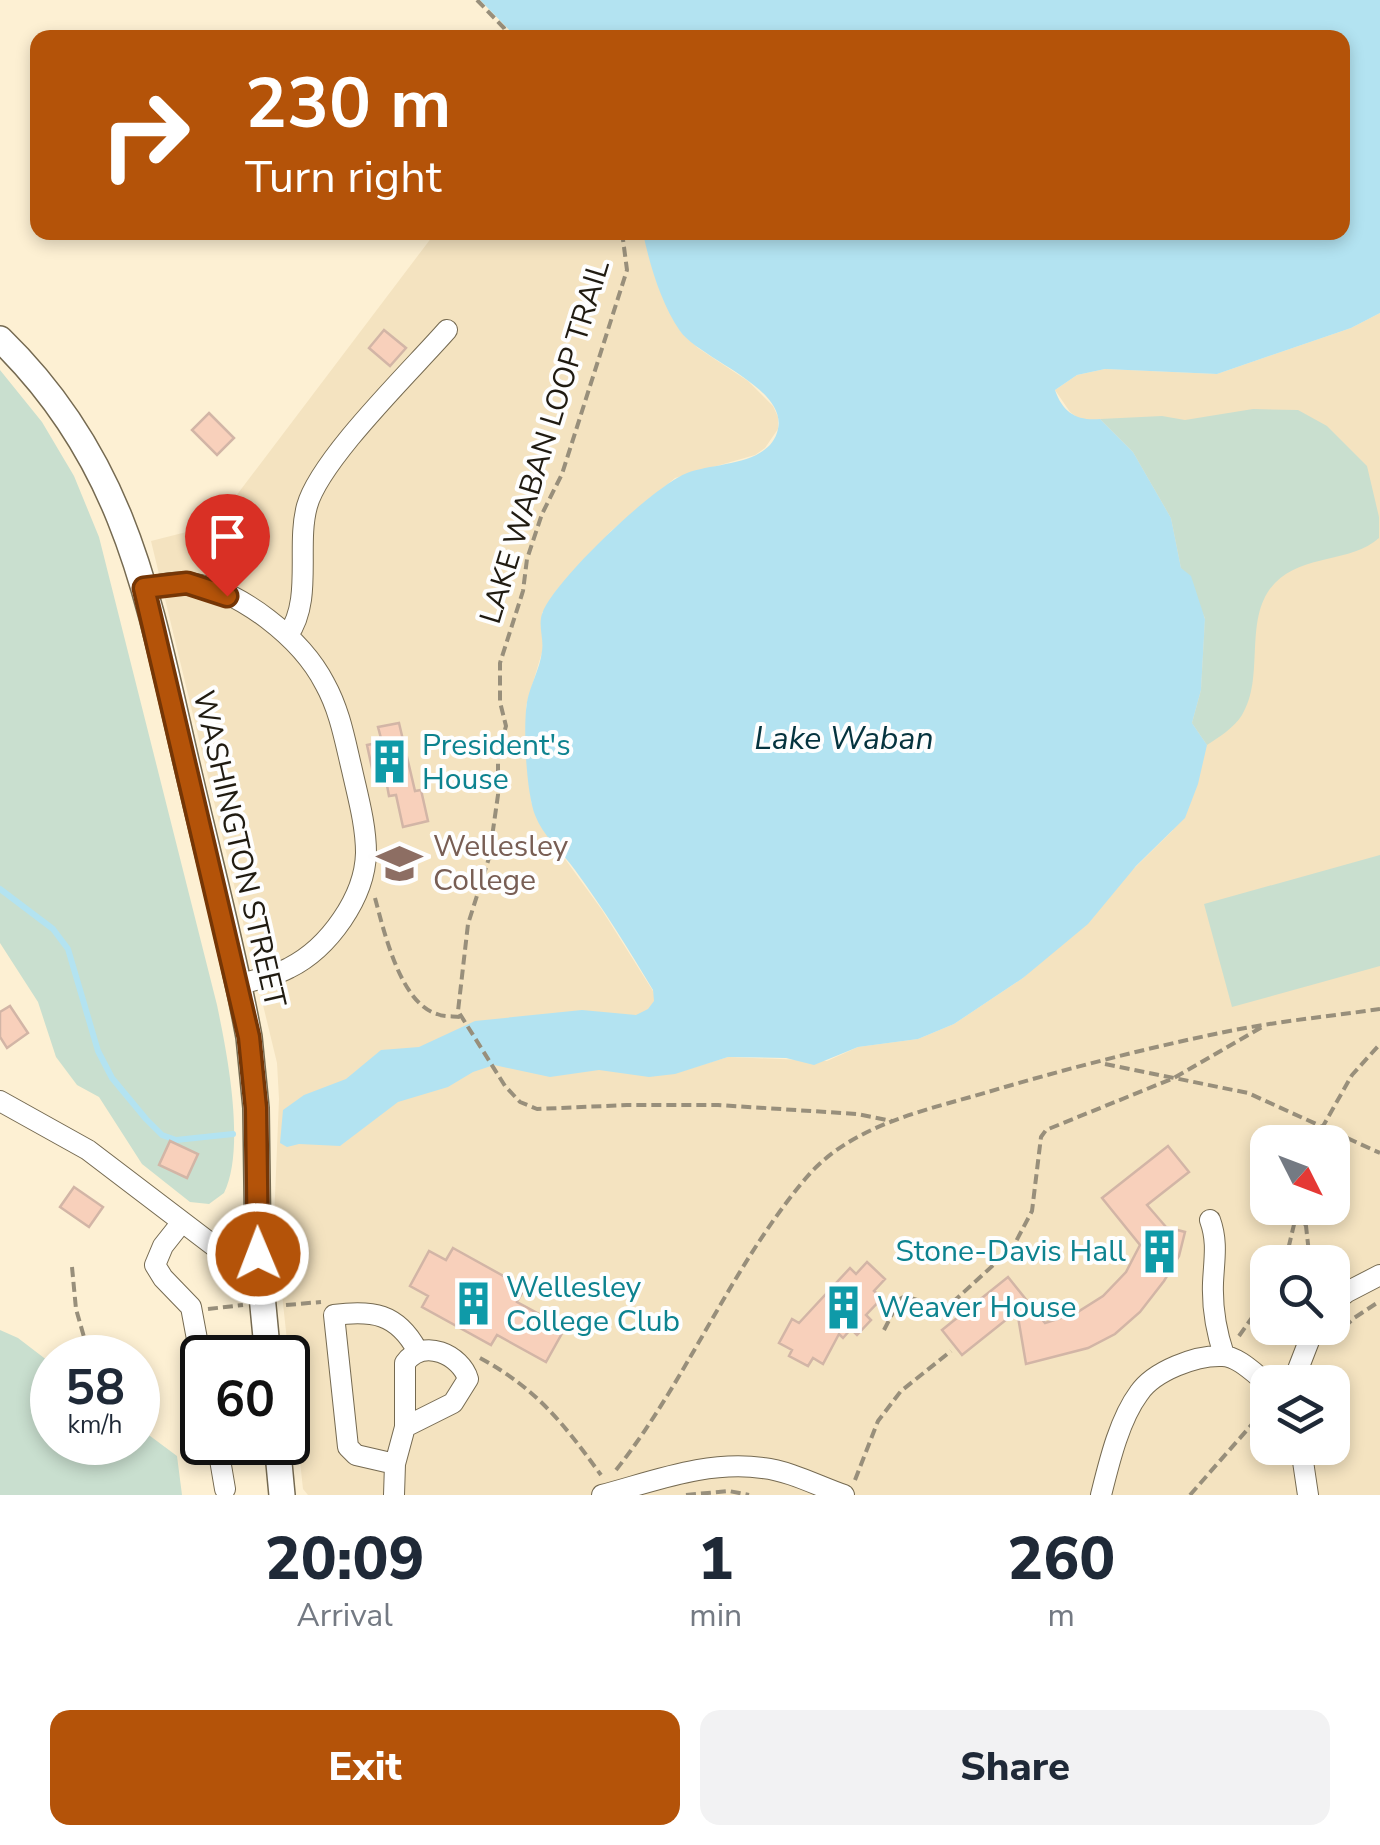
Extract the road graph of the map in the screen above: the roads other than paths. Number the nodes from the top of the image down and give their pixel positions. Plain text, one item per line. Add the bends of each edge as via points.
1 (447, 330) dead end
2 (0, 339) edge
3 (144, 588) junction
4 (288, 635) junction
5 (238, 984) junction
6 (0, 1101) edge
7 (1210, 1220) dead end
8 (182, 1222) junction
9 (258, 1254) junction
10 (1380, 1275) edge
11 (1350, 1290) edge
12 (197, 1335) edge
13 (266, 1335) edge
14 (417, 1350) junction
15 (1224, 1355) junction
16 (1250, 1370) edge
17 (405, 1427) junction
18 (395, 1464) junction
19 (220, 1465) edge
20 (279, 1465) edge
21 (1304, 1465) edge
22 (604, 1489) edge
23 (225, 1490) dead end
24 (637, 1490) edge
25 (282, 1495) edge
26 (394, 1495) edge
27 (847, 1495) edge
28 (1101, 1495) edge
29 (1308, 1495) edge

1 - 4 street via 314,489 304,522 299,612
2 - 3 main road, WASHINGTON STREET via 86,444
3 - 4 street via 174,582 212,589
3 - 5 main road, WASHINGTON STREET
4 - 5 street via 336,706 366,862 354,899 314,950 282,972
5 - 9 main road, WASHINGTON STREET via 255,1088
6 - 8 street via 74,1140
7 - 15 street via 1217,1239 1214,1324
8 - 9 street via 218,1249
8 - 12 street via 155,1265 188,1302
9 - 13 main road, WASHINGTON STREET
10 - 11 street
14 - 17 street via 403,1372
14 - 17 street via 435,1351 462,1366 468,1379 453,1403
14 - 18 street via 402,1329 378,1315 334,1315 348,1447
15 - 16 street
15 - 28 street via 1181,1363 1138,1393
17 - 18 street
18 - 26 street
19 - 23 street
20 - 25 main road
21 - 29 street
22 - 24 street
24 - 27 street via 680,1473 731,1465 767,1468

